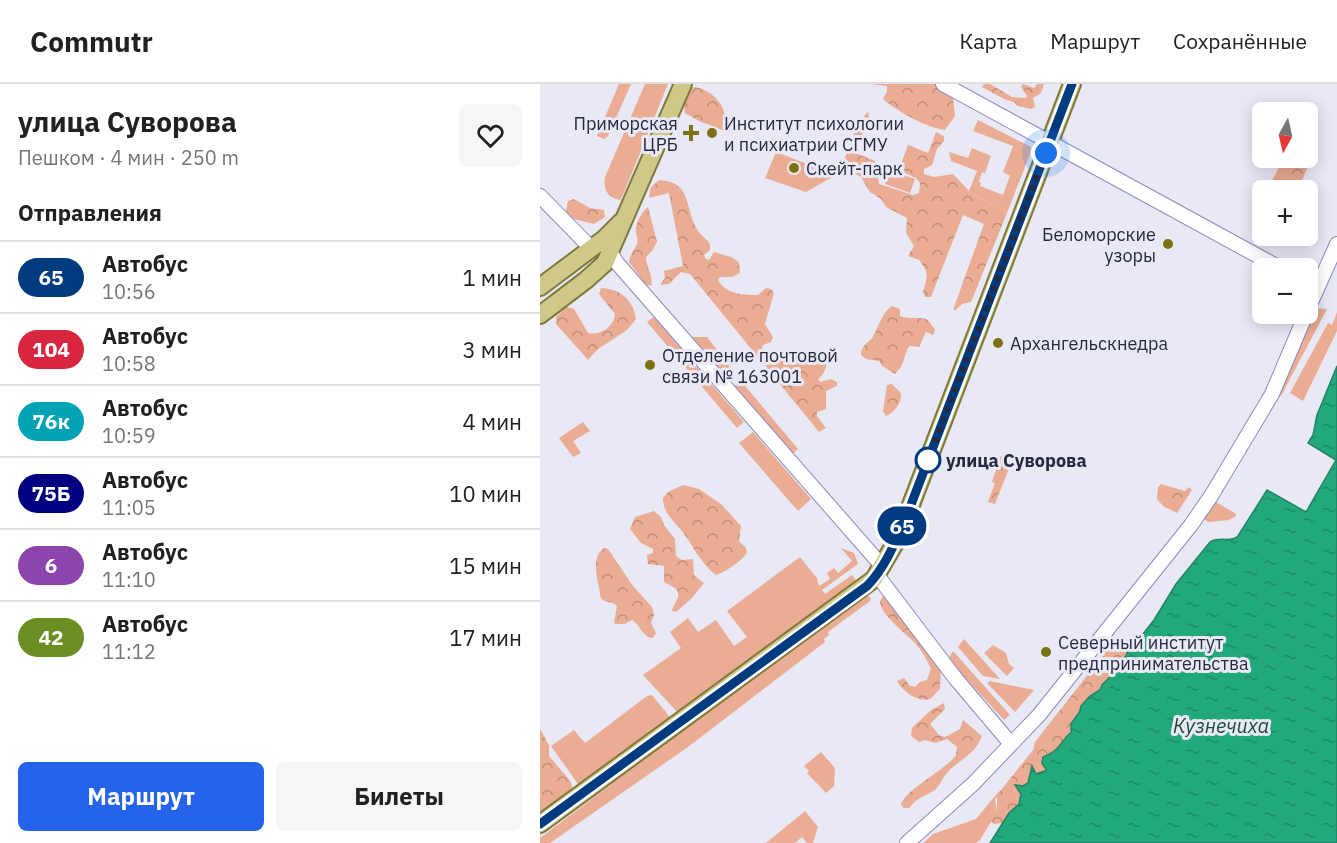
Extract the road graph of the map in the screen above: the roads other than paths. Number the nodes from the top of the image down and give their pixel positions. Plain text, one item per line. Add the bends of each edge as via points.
1 (683, 84) edge
2 (943, 84) edge
3 (1072, 84) edge
4 (1050, 142) junction
5 (540, 196) edge
6 (626, 217) junction
7 (1337, 244) edge
8 (591, 248) junction
9 (611, 254) junction
10 (1262, 258) edge
11 (1318, 276) edge
12 (540, 287) edge
13 (540, 315) edge
14 (1302, 324) edge
15 (880, 570) junction
16 (1011, 744) junction
17 (540, 824) edge
18 (907, 843) edge

1 - 6 main road
2 - 4 street
3 - 4 main road
4 - 10 street
4 - 15 main road via 904,523
5 - 8 street
6 - 8 main road
6 - 9 main road
7 - 11 street
8 - 12 main road
9 - 13 main road via 599,269
9 - 15 street
14 - 16 street via 1272,394 1211,496 1039,715
15 - 16 street via 956,679
15 - 17 main road via 867,586
16 - 18 street

